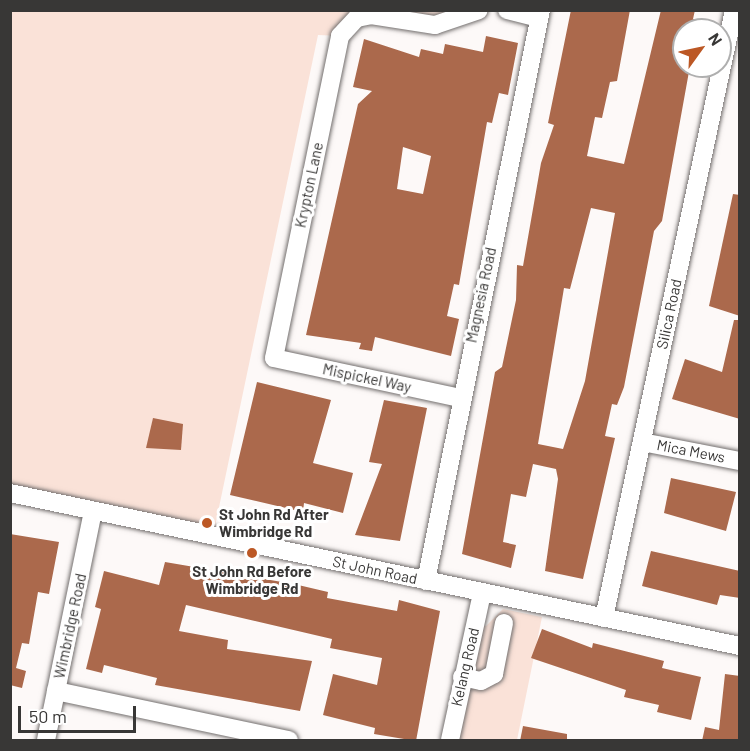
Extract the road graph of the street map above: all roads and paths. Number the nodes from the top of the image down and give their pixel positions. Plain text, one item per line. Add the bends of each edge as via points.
1 (479, 10) edge
2 (507, 10) edge
3 (734, 10) edge
4 (540, 14) edge
5 (274, 358) joint
6 (460, 398) junction
7 (642, 441) junction
8 (740, 461) edge
9 (10, 493) edge
10 (93, 511) junction
11 (426, 580) junction
12 (482, 593) junction
13 (604, 618) junction
14 (504, 623) dead end
15 (740, 646) edge
16 (462, 677) junction
17 (56, 691) junction
18 (250, 736) edge
19 (46, 741) edge
20 (289, 741) edge
21 (450, 741) edge

1 - 5 street, Krypton Lane via 435,25 371,15 357,18 340,36
2 - 4 street
3 - 7 street, Silica Road
4 - 6 street, Magnesia Road
5 - 6 street, Mispickel Way
6 - 11 street, Magnesia Road
7 - 8 street, Mica Mews
7 - 13 street, Silica Road
9 - 10 street, St John Road
10 - 11 street, St John Road
10 - 17 street, Wimbridge Road
11 - 12 street, St John Road
12 - 13 street, St John Road
12 - 16 street, Kelang Road
13 - 15 street, St John Road
14 - 16 street via 494,674 481,681
16 - 21 street, Kelang Road
17 - 18 street
17 - 19 street, Wimbridge Road
18 - 20 street

